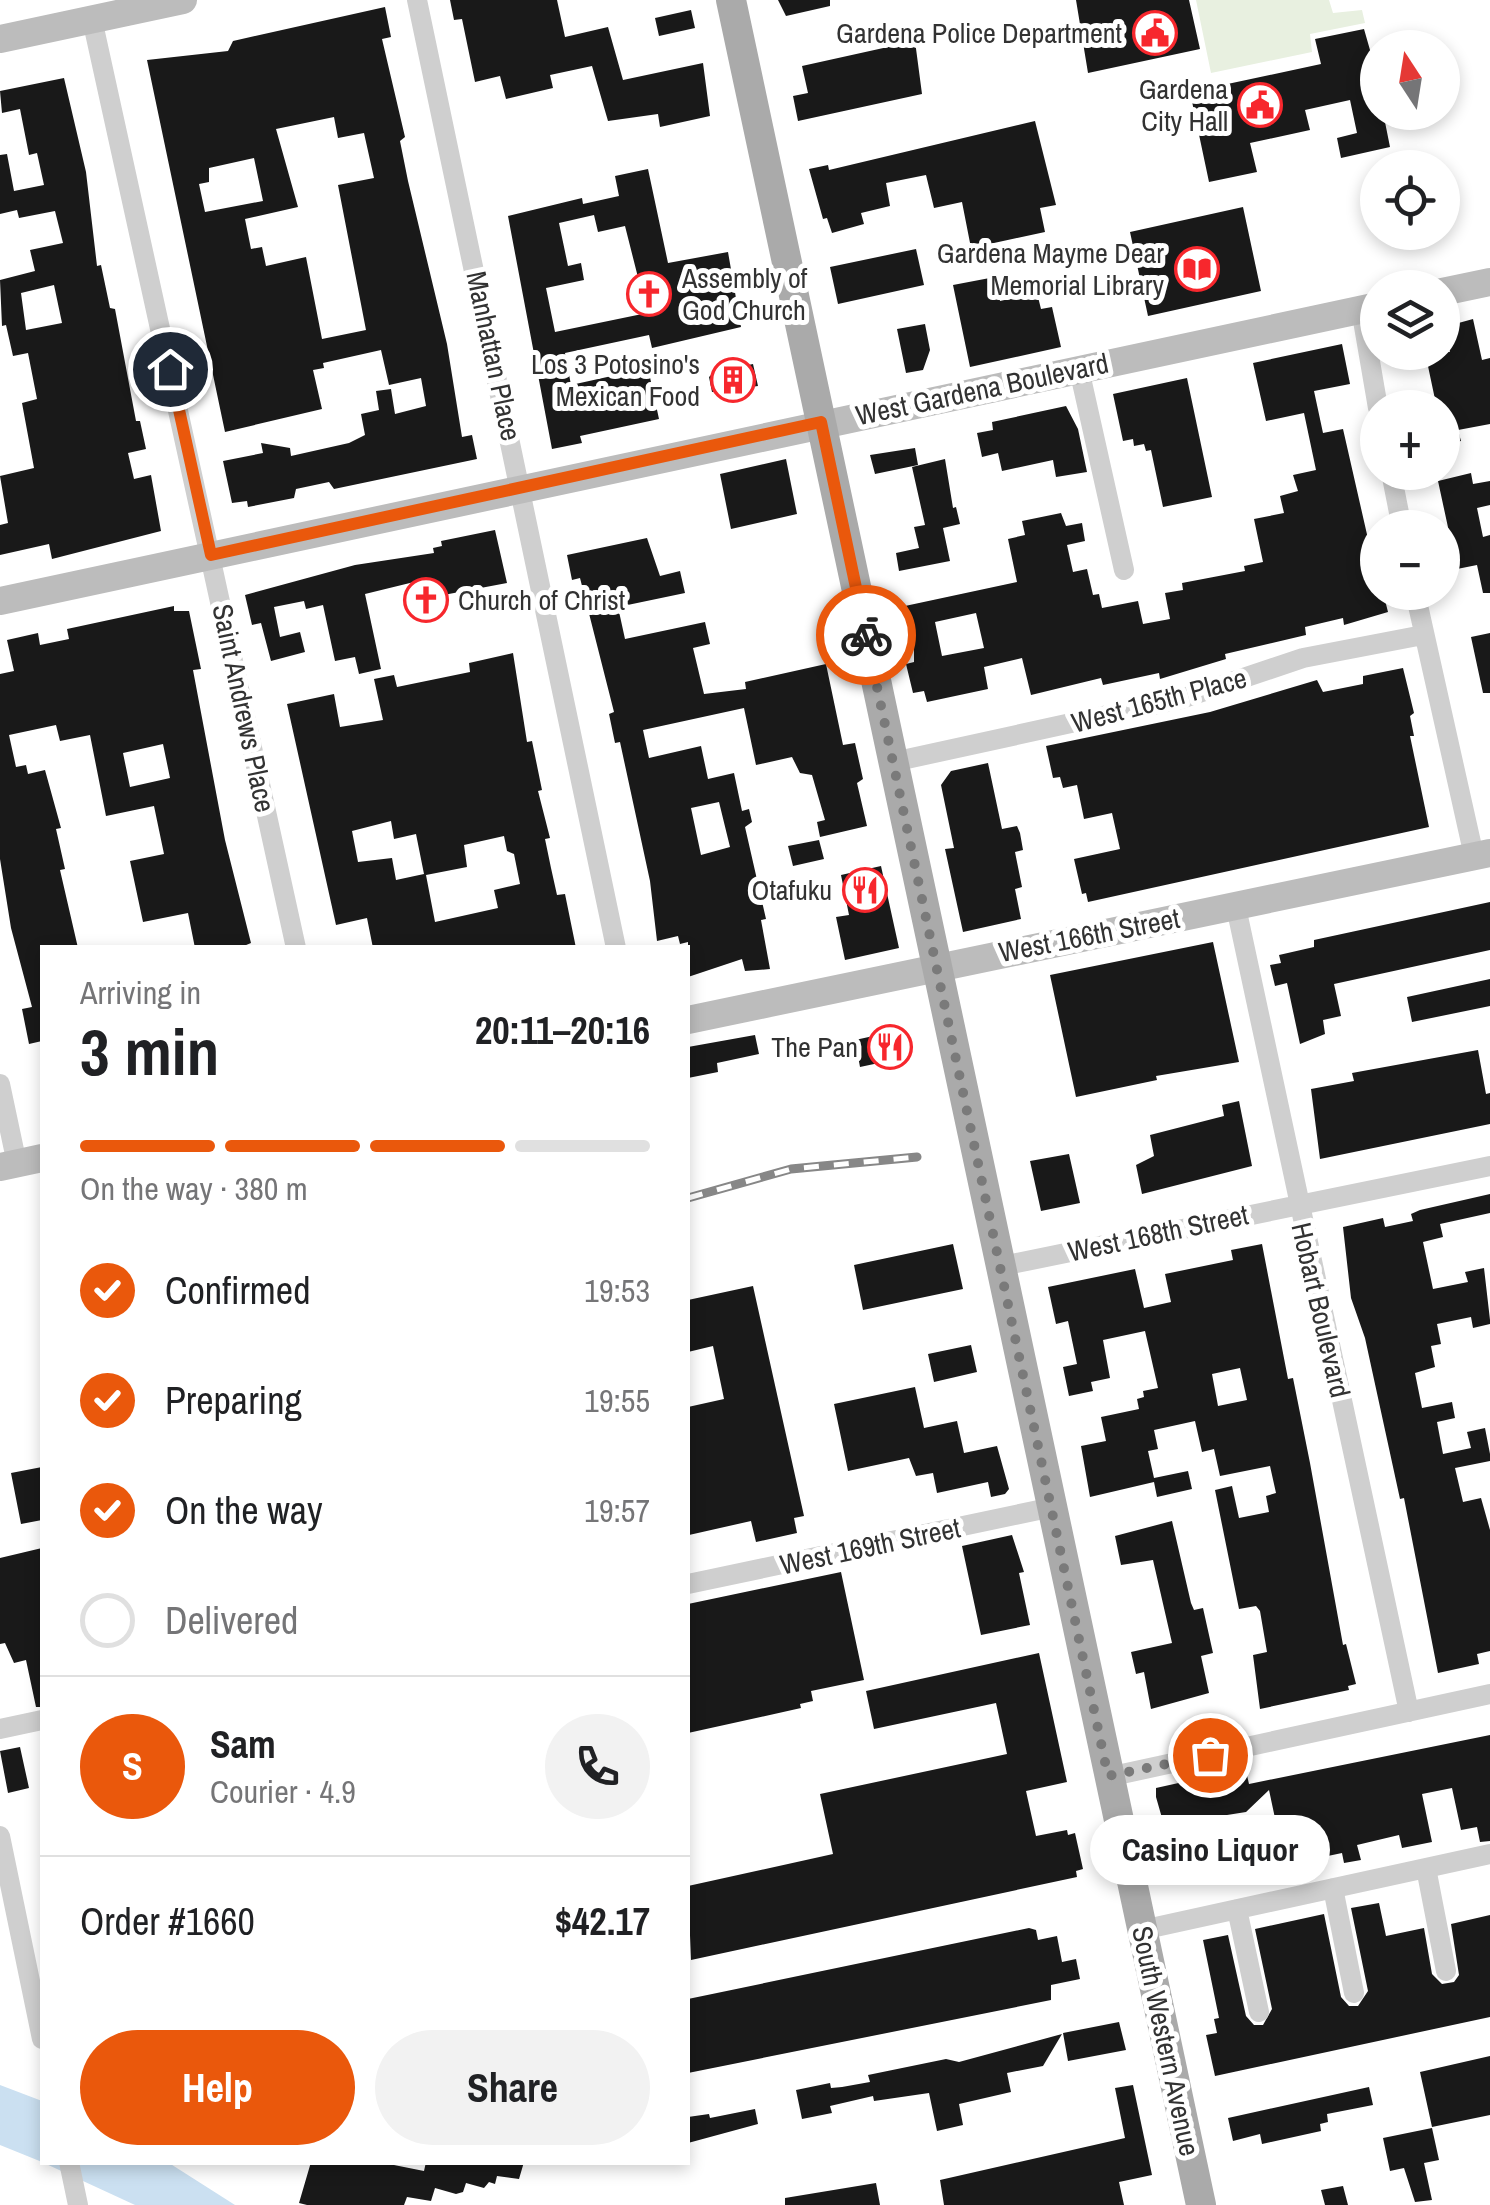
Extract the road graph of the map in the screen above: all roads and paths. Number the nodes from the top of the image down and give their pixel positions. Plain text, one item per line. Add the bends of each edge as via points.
1 (183, 0) edge
2 (417, 0) edge
3 (731, 0) edge
4 (90, 10) edge
5 (0, 39) edge
6 (1490, 282) edge
7 (1460, 288) edge
8 (1360, 310) edge
9 (1080, 369) junction
10 (821, 422) junction
11 (522, 488) junction
12 (211, 555) junction
13 (1124, 570) dead end
14 (0, 601) edge
15 (1418, 610) edge
16 (1423, 635) junction
17 (894, 762) junction
18 (1482, 855) edge
19 (1236, 907) junction
20 (295, 945) edge
21 (615, 945) edge
22 (938, 965) junction
23 (690, 1020) edge
24 (0, 1084) edge
25 (20, 1163) edge
26 (1490, 1166) edge
27 (1297, 1204) junction
28 (1002, 1266) junction
29 (1053, 1507) junction
30 (690, 1584) edge
31 (1490, 1694) edge
32 (1409, 1712) junction
33 (40, 1720) edge
34 (0, 1729) edge
35 (1108, 1776) junction
36 (0, 1836) edge
37 (1490, 1854) edge
38 (1426, 1868) junction
39 (1333, 1888) junction
40 (1237, 1909) junction
41 (1142, 1930) junction
42 (1446, 1971) dead end
43 (1354, 1993) dead end
44 (1259, 2012) dead end
45 (40, 2029) edge
46 (70, 2170) edge
47 (78, 2205) edge
48 (1201, 2205) edge

1 - 4 main road
2 - 11 street, Manhattan Place
3 - 10 main road, South Western Avenue
4 - 5 main road
4 - 12 street, Saint Andrews Place
6 - 7 main road
8 - 9 main road, West Gardena Boulevard
9 - 10 main road, West Gardena Boulevard
9 - 13 street
10 - 11 main road, West Gardena Boulevard
10 - 17 main road, South Western Avenue
11 - 12 main road, West Gardena Boulevard
11 - 21 street, Manhattan Place
12 - 14 main road, West Gardena Boulevard
12 - 20 street, Saint Andrews Place
15 - 16 street
16 - 17 street, West 165th Place via 1303,658 1181,699
16 - 18 street
17 - 22 main road, South Western Avenue
18 - 19 main road, West 166th Street
19 - 22 main road, West 166th Street
19 - 27 street, Hobart Boulevard
22 - 23 main road, West 166th Street
22 - 28 main road, South Western Avenue
24 - 25 street
26 - 27 street, West 168th Street
27 - 28 street, West 168th Street
27 - 32 street, Hobart Boulevard
28 - 29 main road, South Western Avenue
29 - 30 street, West 169th Street
29 - 35 main road, South Western Avenue
31 - 32 street
32 - 35 street
33 - 34 street
35 - 41 main road, South Western Avenue
36 - 45 street
37 - 38 street
38 - 39 street
38 - 42 street
39 - 40 street
39 - 43 street
40 - 41 street
40 - 44 street
41 - 48 main road, South Western Avenue
46 - 47 street

